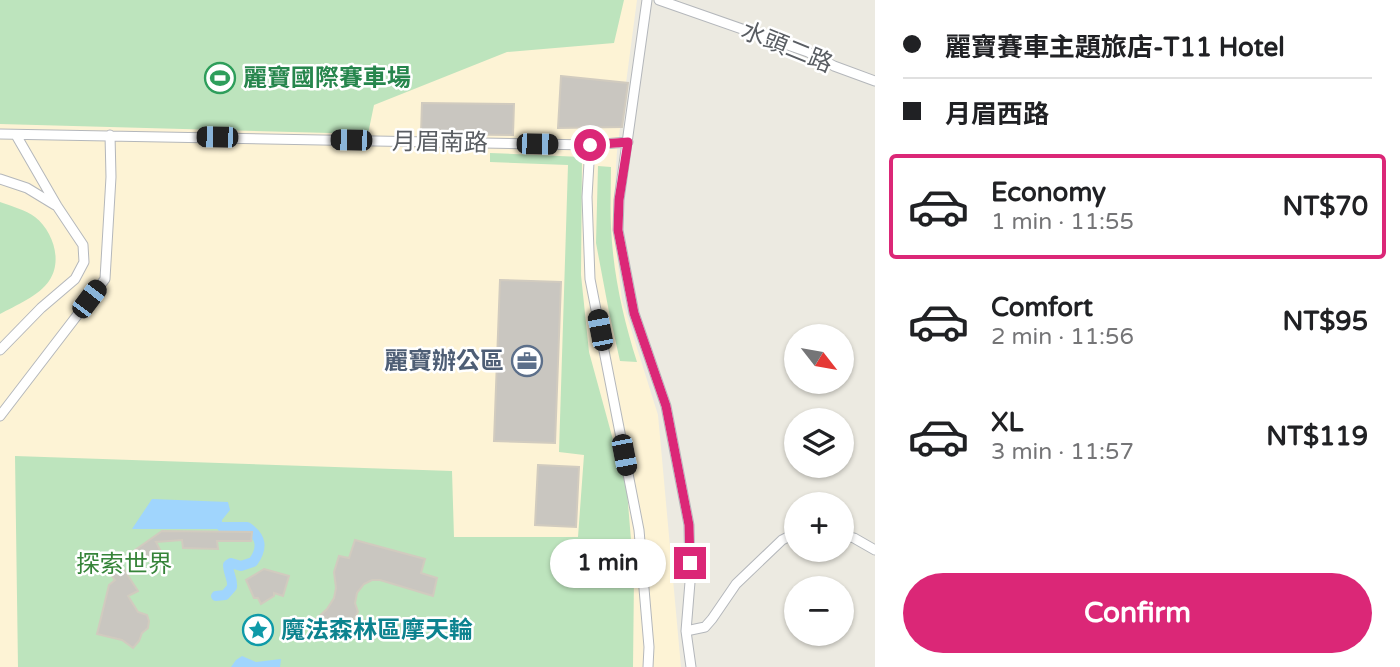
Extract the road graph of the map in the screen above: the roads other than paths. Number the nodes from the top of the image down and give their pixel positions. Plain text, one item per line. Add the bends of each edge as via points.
1 (647, 0) edge
2 (659, 0) edge
3 (875, 81) edge
4 (0, 134) edge
5 (16, 135) junction
6 (110, 135) junction
7 (628, 142) junction
8 (590, 145) junction
9 (0, 179) edge
10 (57, 206) junction
11 (0, 350) edge
12 (0, 416) edge
13 (854, 538) edge
14 (784, 539) edge
15 (875, 550) edge
16 (686, 631) junction
17 (648, 667) edge
18 (691, 667) edge

1 - 7 street
2 - 3 street, 水頭二路 via 808,52
4 - 5 street, 月眉南路
5 - 6 street, 月眉南路
5 - 10 street
6 - 8 street, 月眉南路
6 - 12 street via 105,279
7 - 8 street, 月眉南路
7 - 16 street via 618,230 634,313 666,406 689,525
8 - 17 street via 590,279 639,530
9 - 10 street
10 - 11 street via 83,244 84,262 75,279
13 - 15 street
14 - 16 street via 737,584 705,627
16 - 18 street

